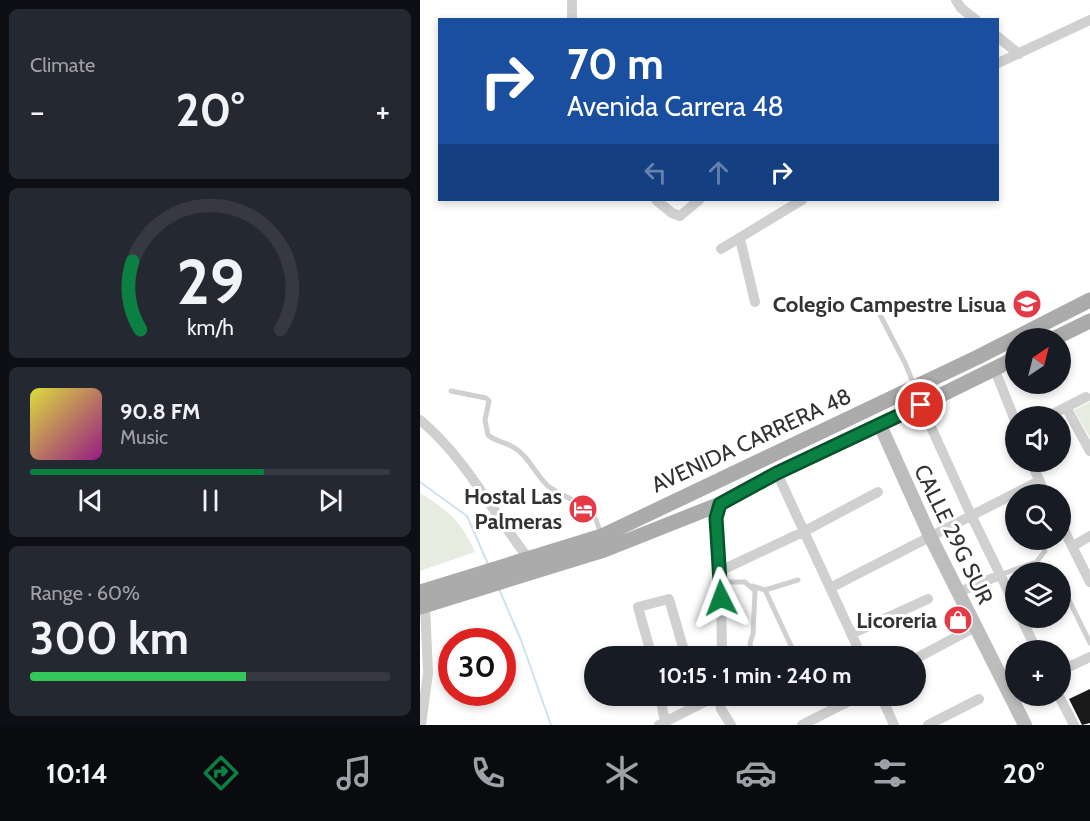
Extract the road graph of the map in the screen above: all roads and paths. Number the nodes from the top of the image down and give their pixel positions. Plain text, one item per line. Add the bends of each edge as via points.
1 (572, 0) edge
2 (956, 0) edge
3 (572, 18) edge
4 (974, 18) edge
5 (1090, 20) edge
6 (999, 38) edge
7 (1019, 54) junction
8 (999, 63) edge
9 (657, 201) edge
10 (698, 201) edge
11 (796, 201) edge
12 (740, 239) junction
13 (722, 249) dead end
14 (1090, 300) edge
15 (755, 302) dead end
16 (876, 307) dead end
17 (1090, 321) edge
18 (1071, 330) edge
19 (1005, 363) edge
20 (994, 368) junction
21 (915, 387) junction
22 (451, 391) dead end
23 (1086, 397) dead end
24 (921, 405) junction
25 (1009, 406) edge
26 (1068, 406) edge
27 (1071, 416) edge
28 (420, 420) edge
29 (880, 425) junction
30 (1090, 452) edge
31 (1035, 472) edge
32 (777, 473) junction
33 (1039, 481) junction
34 (1041, 484) edge
35 (879, 492) dead end
36 (720, 504) junction
37 (971, 515) junction
38 (803, 532) junction
39 (602, 536) junction
40 (930, 536) junction
41 (1090, 536) edge
42 (1071, 542) edge
43 (1073, 546) junction
44 (525, 564) junction
45 (1005, 573) edge
46 (1000, 575) junction
47 (721, 576) junction
48 (798, 580) dead end
49 (1090, 582) edge
50 (1005, 585) edge
51 (752, 586) junction
52 (830, 588) junction
53 (765, 590) junction
54 (959, 592) junction
55 (928, 599) dead end
56 (422, 601) edge
57 (1071, 604) edge
58 (975, 627) junction
59 (851, 634) junction
60 (1090, 643) edge
61 (649, 646) edge
62 (683, 646) edge
63 (722, 646) edge
64 (750, 646) edge
65 (791, 646) edge
66 (857, 646) edge
67 (926, 653) edge
68 (1090, 657) edge
69 (1071, 666) edge
70 (1005, 682) edge
71 (978, 699) dead end
72 (661, 706) edge
73 (697, 706) edge
74 (720, 706) edge
75 (839, 706) edge
76 (885, 706) edge
77 (1017, 706) edge
78 (1064, 706) edge
79 (662, 723) edge
80 (421, 725) edge
81 (731, 725) edge
82 (802, 725) edge
83 (894, 725) edge
84 (928, 725) edge
85 (1025, 725) edge
86 (1074, 725) edge

1 - 3 street
2 - 4 street
5 - 7 street
6 - 7 street
7 - 8 street
9 - 10 street via 680,216
11 - 12 street
12 - 13 street
12 - 15 street
14 - 21 main road, AVENIDA CARRERA 48
16 - 21 lane
17 - 18 main road
19 - 20 main road, AVENIDA CARRERA 48
20 - 24 main road, AVENIDA CARRERA 48
20 - 25 street
21 - 39 main road, AVENIDA CARRERA 48
22 - 39 lane via 486,398 488,435 513,446 557,494 590,511
23 - 26 street
24 - 29 main road, AVENIDA CARRERA 48
24 - 37 street
27 - 30 street
28 - 44 street via 465,470
29 - 32 main road, AVENIDA CARRERA 48
29 - 40 street, CALLE 29G SUR
31 - 33 street
32 - 36 main road, AVENIDA CARRERA 48
32 - 38 street
33 - 34 street
33 - 37 street
35 - 38 street
36 - 44 main road, AVENIDA CARRERA 48 via 604,550
36 - 47 street via 716,518
37 - 40 street
37 - 46 street
38 - 47 street
38 - 52 street
39 - 44 main road, AVENIDA CARRERA 48
40 - 52 street
40 - 54 street, CALLE 29G SUR
41 - 43 street
42 - 43 street
43 - 49 street
44 - 56 main road, AVENIDA CARRERA 48
45 - 46 lane
46 - 50 street
46 - 54 street
47 - 51 lane
47 - 63 street
48 - 53 lane
51 - 53 lane
51 - 64 lane via 755,591
52 - 59 street
53 - 65 lane
54 - 58 street, CALLE 29G SUR
55 - 59 street
56 - 80 street via 428,673
57 - 60 lane
58 - 67 street
58 - 70 street, CALLE 29G SUR
59 - 66 street
61 - 62 street via 638,607 669,599
68 - 69 street
71 - 84 street
72 - 79 street
73 - 79 street
74 - 81 street
75 - 82 street
76 - 83 street
77 - 85 street, CALLE 29G SUR
78 - 86 street

